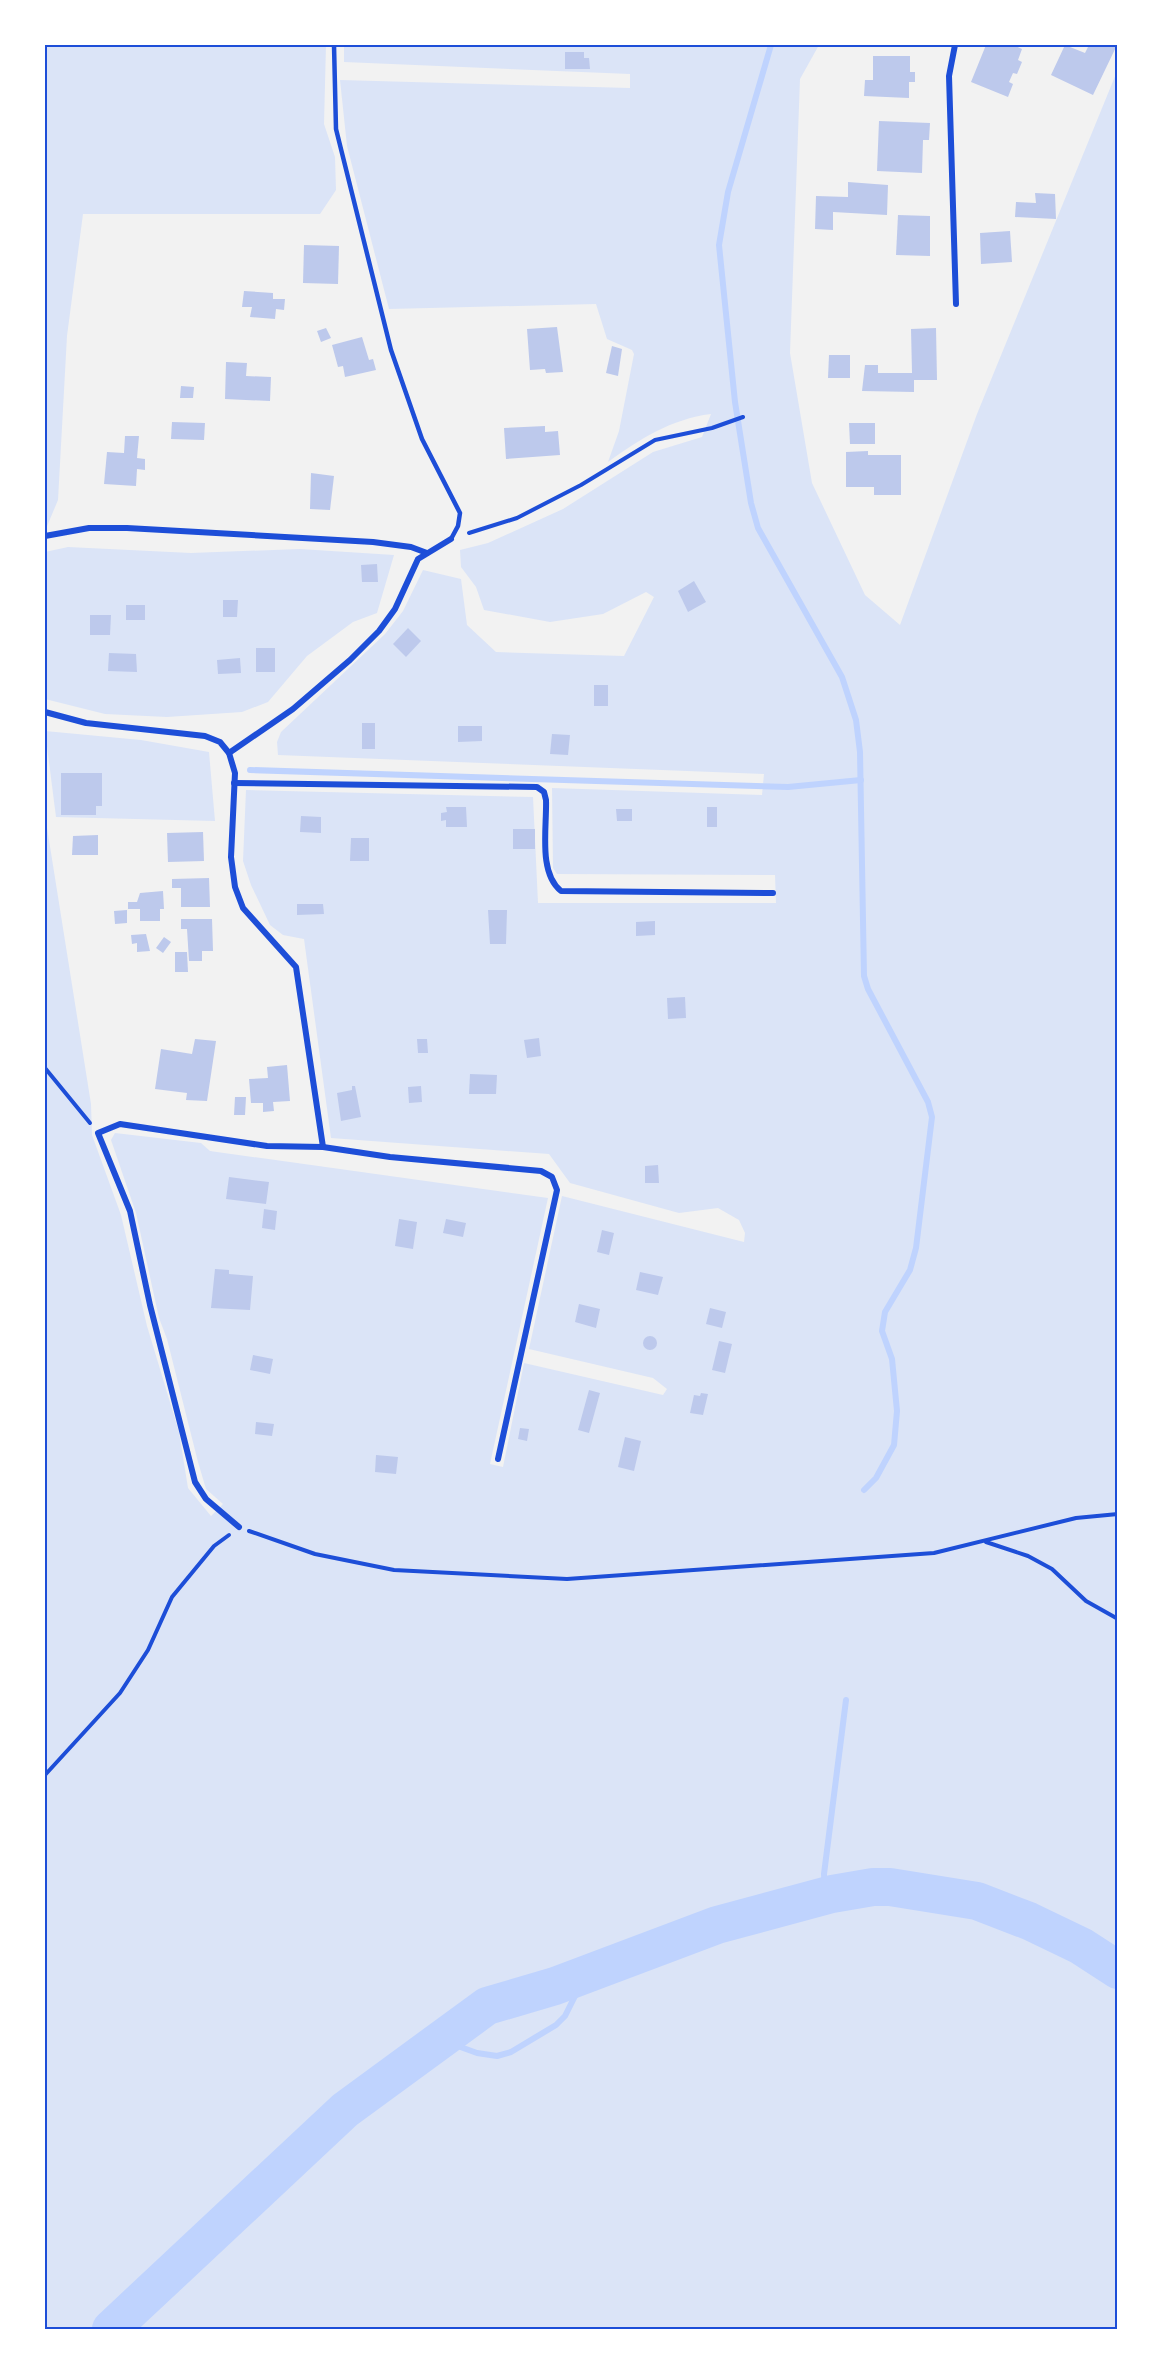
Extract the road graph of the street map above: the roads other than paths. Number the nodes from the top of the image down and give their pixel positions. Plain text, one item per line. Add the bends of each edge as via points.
1 (334, 45) edge
2 (955, 45) edge
3 (956, 304) dead end
4 (45, 536) edge
5 (451, 539) joint
6 (427, 554) junction
7 (45, 712) edge
8 (229, 753) junction
9 (234, 783) junction
10 (773, 893) dead end
11 (323, 1147) junction
12 (498, 1460) dead end
13 (239, 1527) road end

1 - 5 lane via 336,129 391,350 422,439 460,513
2 - 3 street via 949,76
4 - 6 street via 89,528 127,528 373,542 411,547
5 - 6 street
6 - 8 street via 418,559 395,609 379,631 293,709
7 - 8 street via 86,723 205,736 220,742
8 - 9 street
9 - 10 street via 537,788 544,792 546,800 548,872 552,884 561,891
9 - 11 street via 231,857 235,887 243,908 296,967
11 - 12 street via 542,1171 552,1177 557,1190
11 - 13 street via 267,1146 120,1124 98,1133 130,1211 195,1482 206,1499

